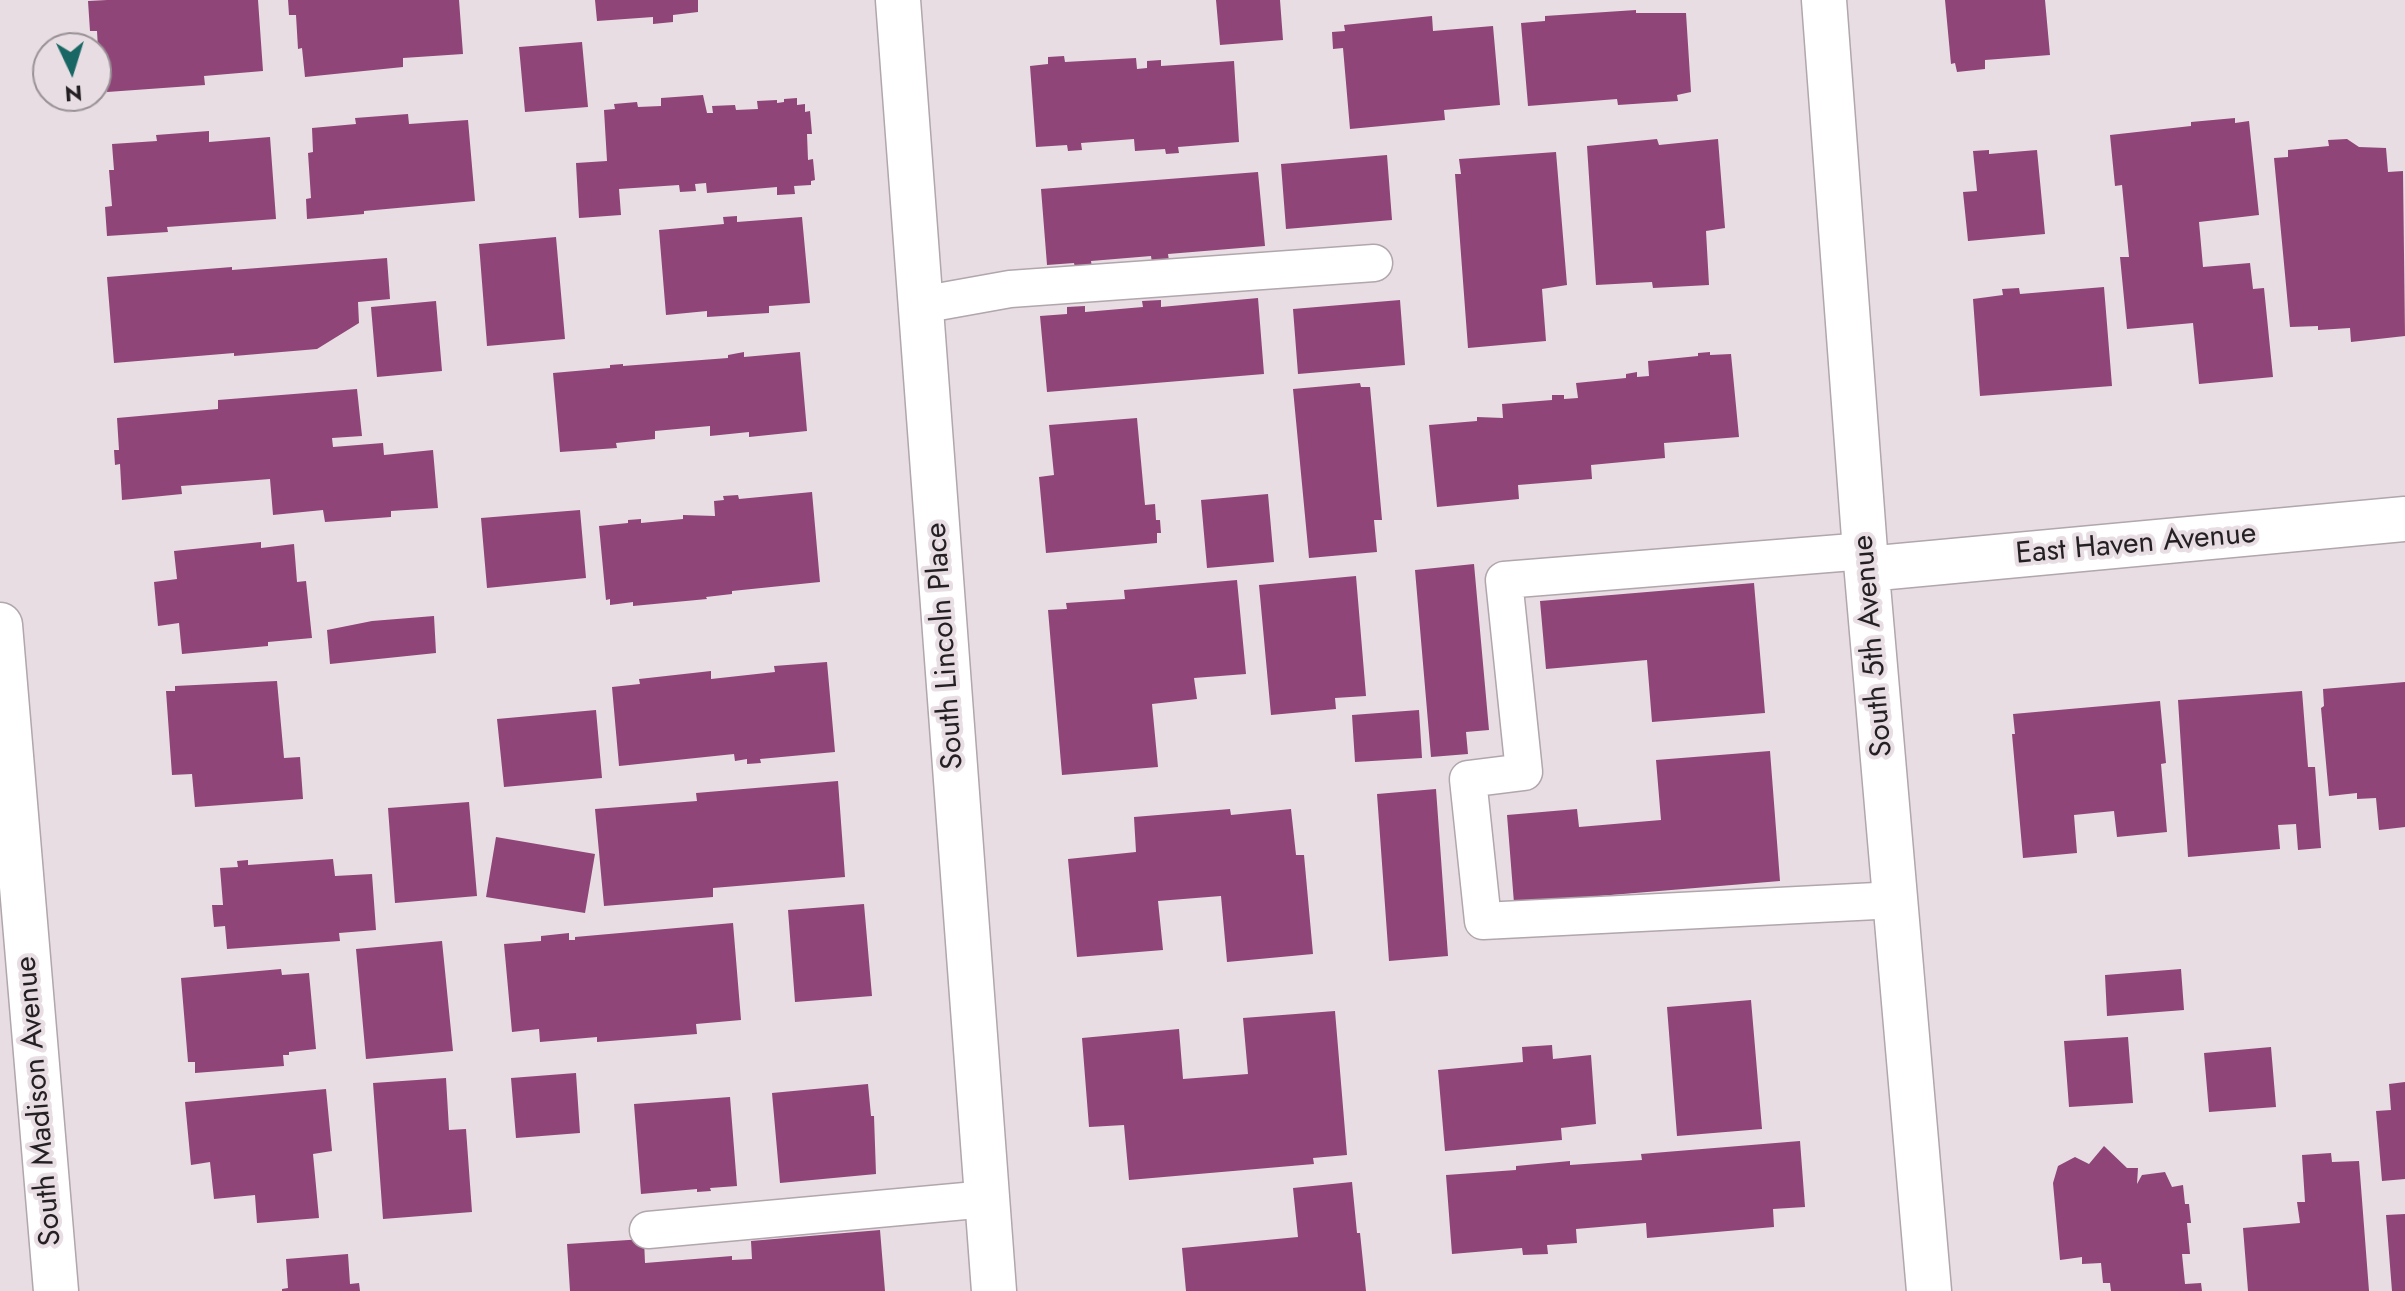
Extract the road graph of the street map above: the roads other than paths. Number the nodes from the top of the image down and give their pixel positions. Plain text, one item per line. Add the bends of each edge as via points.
1 (898, 0) edge
2 (1824, 0) edge
3 (1374, 263) dead end
4 (921, 305) junction
5 (2405, 519) edge
6 (1866, 560) junction
7 (0, 625) edge
8 (1896, 900) junction
9 (987, 1199) junction
10 (648, 1230) dead end
11 (56, 1291) edge
12 (994, 1291) edge
13 (1929, 1291) edge

1 - 4 street, South Lincoln Place
2 - 6 street, South 5th Avenue
3 - 4 lane via 1010,289
4 - 9 street, South Lincoln Place
5 - 6 street, East Haven Avenue
6 - 8 street, South 5th Avenue
6 - 8 lane via 1504,580 1524,772 1468,779 1483,921
7 - 11 street, South Madison Avenue
8 - 13 street, South 5th Avenue
9 - 10 lane
9 - 12 street, South Lincoln Place

